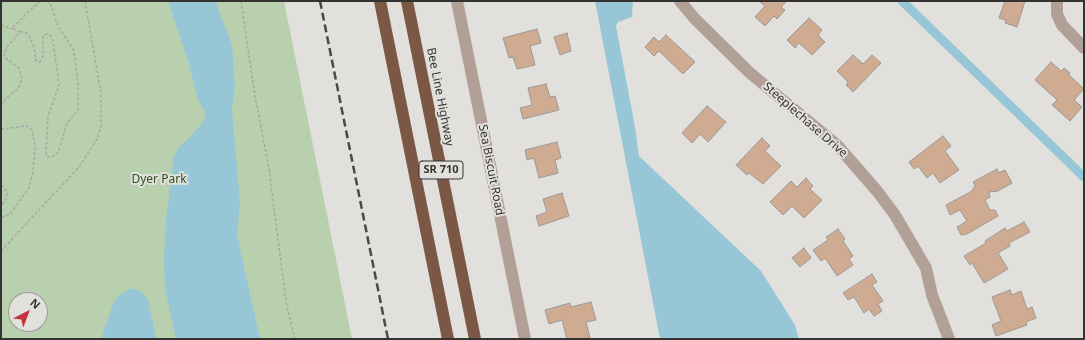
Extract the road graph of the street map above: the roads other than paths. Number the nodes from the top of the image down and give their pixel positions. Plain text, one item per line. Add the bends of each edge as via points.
1 (380, 1) edge
2 (407, 1) edge
3 (458, 1) edge
4 (680, 1) edge
5 (1057, 1) edge
6 (1084, 48) edge
7 (448, 339) edge
8 (475, 339) edge
9 (525, 339) edge
10 (949, 339) edge

1 - 7 highway, SR 710
2 - 8 highway, Bee Line Highway / SR 710
3 - 9 street, Sea Biscuit Road
4 - 10 street, Steeplechase Drive via 750,73 837,145 877,191 903,228 926,268 932,295
5 - 6 street via 1057,14 1062,25

